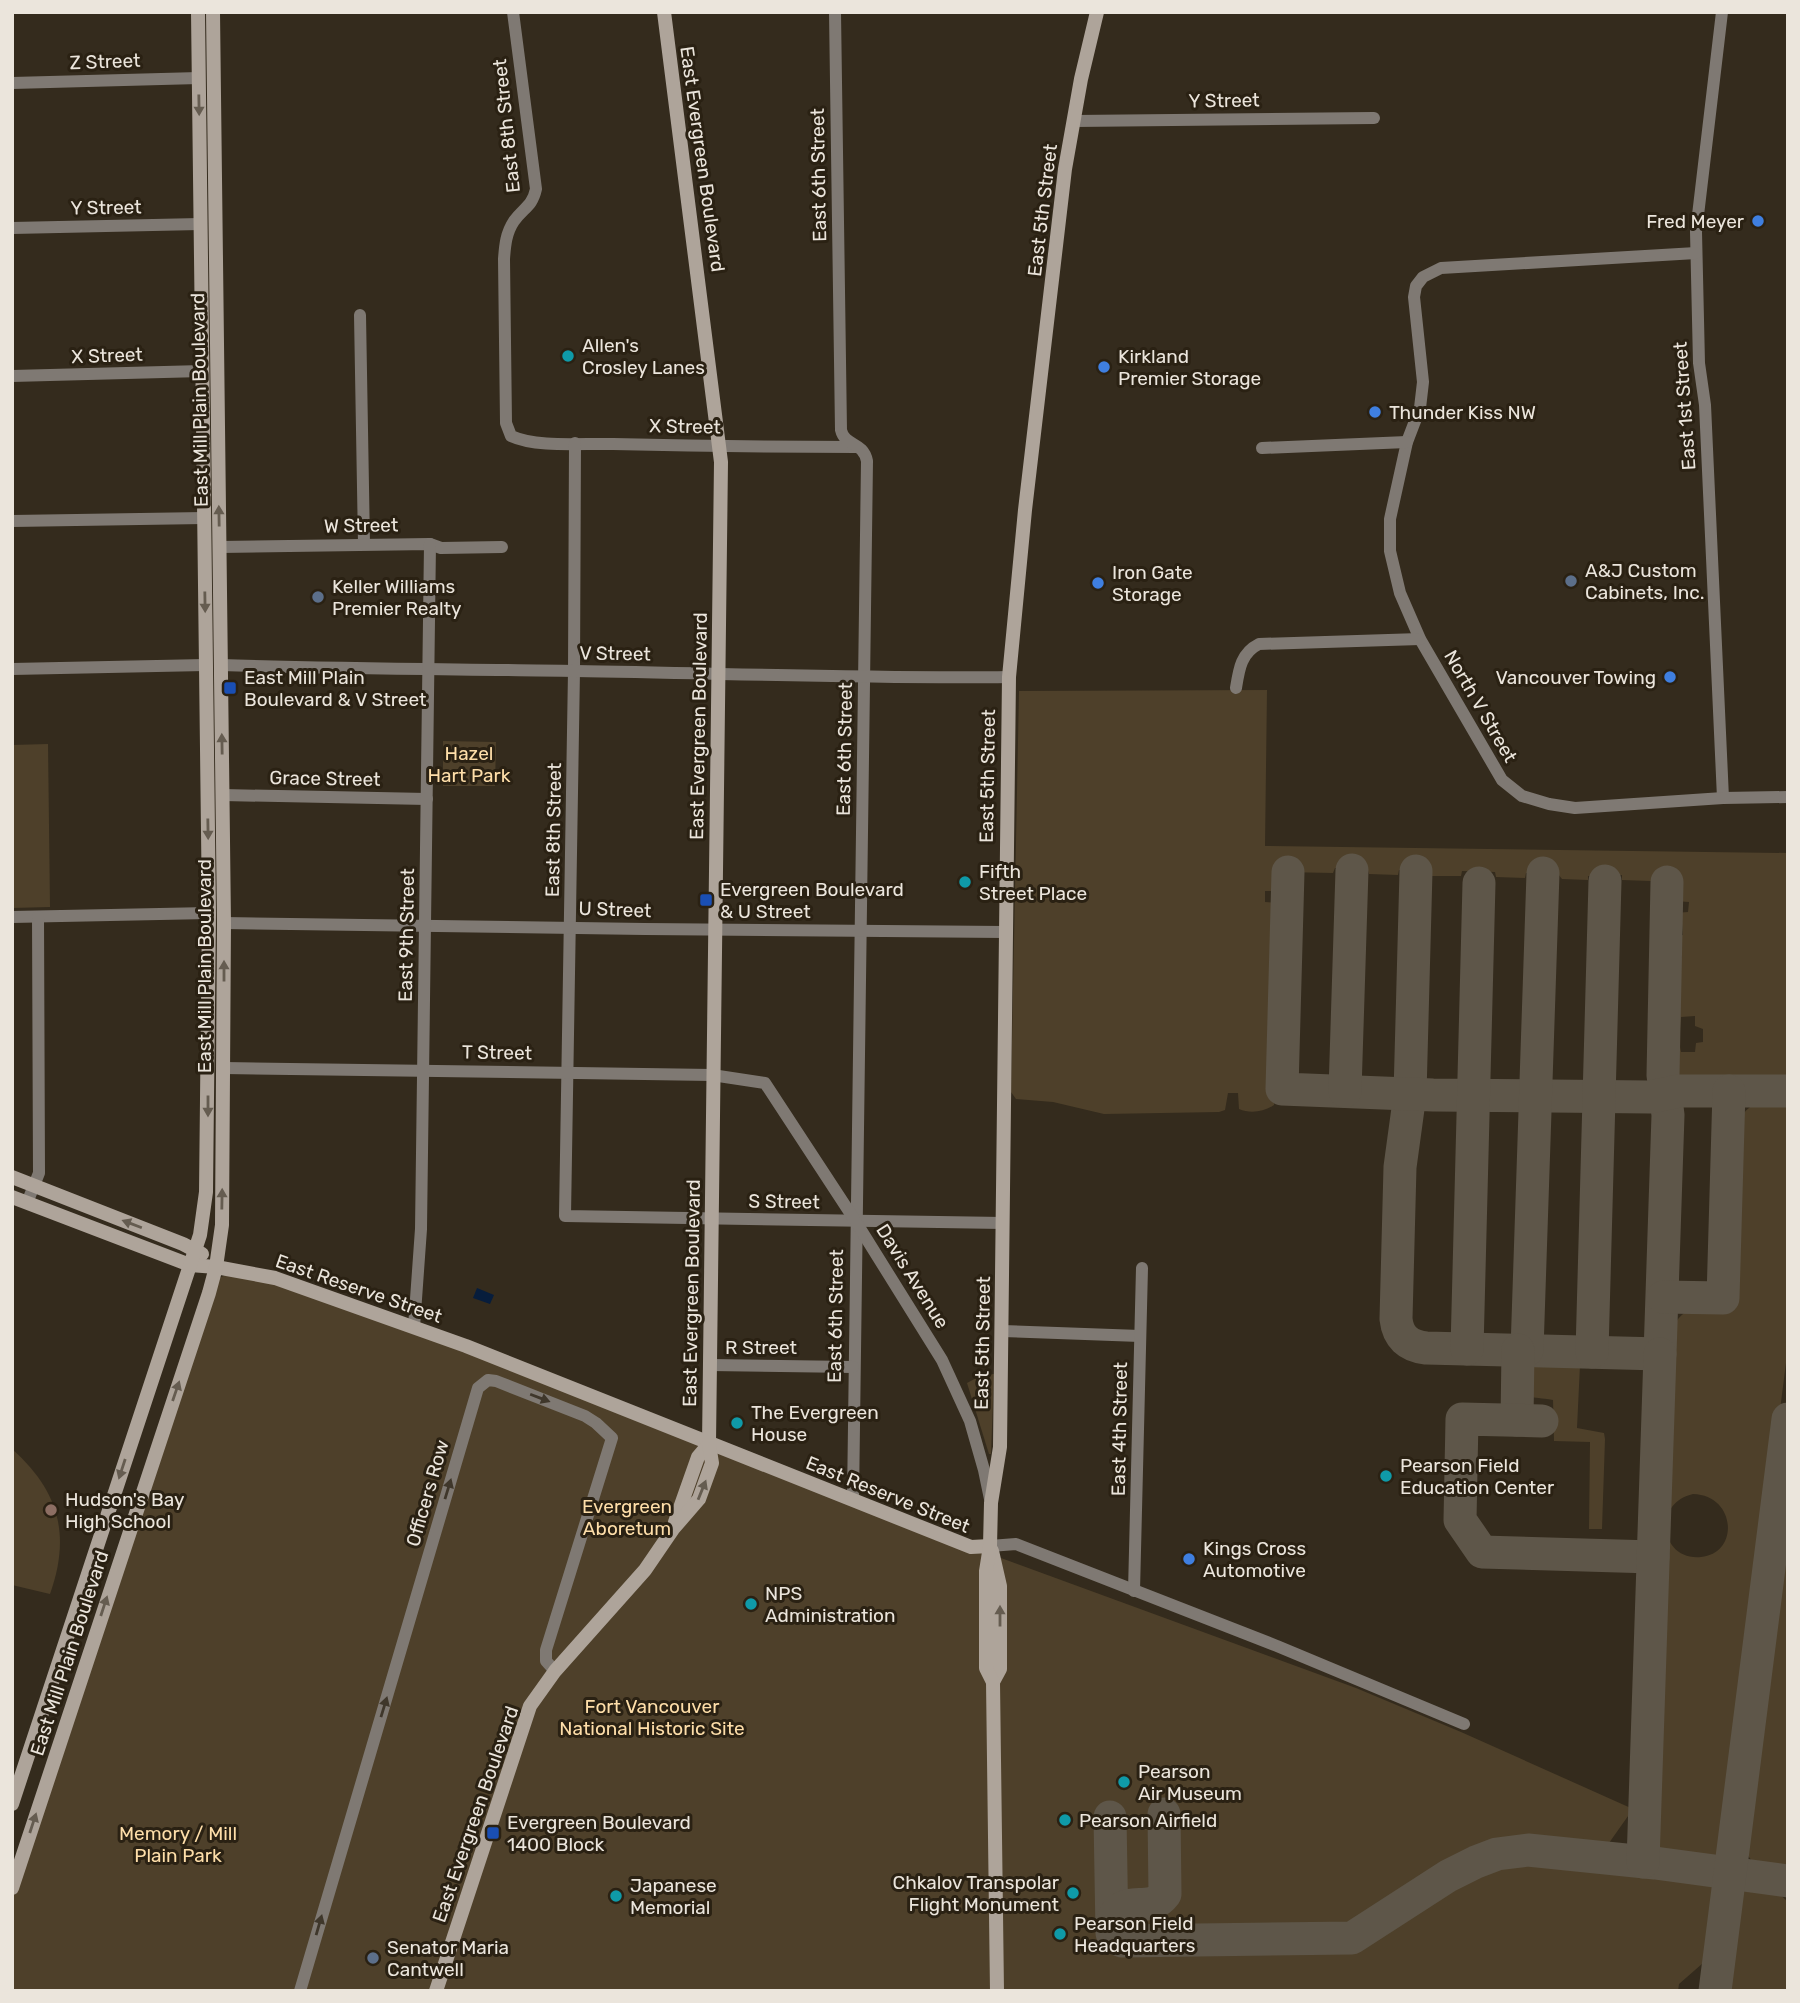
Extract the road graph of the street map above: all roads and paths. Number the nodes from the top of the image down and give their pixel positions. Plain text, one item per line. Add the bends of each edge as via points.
1 (198, 12) edge
2 (213, 12) edge
3 (513, 12) edge
4 (664, 12) edge
5 (835, 12) edge
6 (1097, 12) edge
7 (1722, 12) edge
8 (199, 78) junction
9 (12, 83) edge
10 (1374, 118) dead end
11 (1074, 121) junction
12 (200, 224) junction
13 (12, 228) edge
14 (1696, 253) junction
15 (360, 315) dead end
16 (202, 371) junction
17 (12, 376) edge
18 (511, 436) joint
19 (1407, 442) junction
20 (575, 443) junction
21 (718, 447) junction
22 (859, 447) junction
23 (1262, 448) dead end
24 (204, 517) junction
25 (12, 521) edge
26 (364, 544) junction
27 (430, 544) junction
28 (219, 547) junction
29 (502, 547) dead end
30 (1420, 639) junction
31 (205, 665) junction
32 (221, 665) junction
33 (12, 669) edge
34 (427, 670) junction
35 (575, 671) junction
36 (718, 674) junction
37 (864, 677) junction
38 (1009, 677) junction
39 (1236, 688) dead end
40 (223, 795) junction
41 (1788, 797) edge
42 (1723, 798) junction
43 (427, 799) junction
44 (209, 913) junction
45 (12, 917) edge
46 (38, 917) junction
47 (224, 923) junction
48 (425, 925) junction
49 (570, 927) junction
50 (715, 930) junction
51 (861, 931) junction
52 (1005, 932) junction
53 (223, 1068) junction
54 (422, 1070) junction
55 (568, 1072) junction
56 (712, 1075) junction
57 (767, 1085) joint
58 (12, 1177) edge
59 (34, 1185) junction
60 (12, 1197) edge
61 (27, 1203) junction
62 (565, 1216) joint
63 (712, 1219) junction
64 (856, 1222) junction
65 (1003, 1223) junction
66 (195, 1249) junction
67 (190, 1265) junction
68 (216, 1266) junction
69 (1142, 1268) dead end
70 (414, 1327) junction
71 (1002, 1331) junction
72 (1140, 1336) junction
73 (710, 1366) junction
74 (853, 1367) junction
75 (709, 1444) junction
76 (853, 1500) junction
77 (991, 1503) junction
78 (990, 1546) junction
79 (1134, 1591) junction
80 (555, 1671) junction
81 (1464, 1724) dead end
82 (12, 1804) edge
83 (12, 1888) edge
84 (300, 1991) edge
85 (436, 1991) edge
86 (997, 1991) edge

1 - 8 street, East Mill Plain Boulevard
28 -> 2 street, East Mill Plain Boulevard
3 - 18 street, East 8th Street via 536,189 533,202 514,221 506,238 506,423
4 - 21 street, East Evergreen Boulevard
5 - 22 street, East 6th Street via 841,430 845,440
6 - 11 street, East 5th Street
7 - 14 street, East 1st Street
8 - 9 street, Z Street
8 -> 12 street, East Mill Plain Boulevard
10 - 11 street, Y Street
11 - 38 street, East 5th Street via 1060,209
12 - 13 street, Y Street
12 - 16 street, East Mill Plain Boulevard
14 - 19 street via 1441,268 1423,276 1414,297 1423,382 1420,408
14 - 42 street, East 1st Street
15 - 26 street
16 - 17 street, X Street
16 - 24 street, East Mill Plain Boulevard
18 - 20 street, X Street via 523,441
19 - 23 street
19 - 30 street via 1390,519 1390,551 1400,593
20 - 21 street, X Street
20 - 35 street, East 8th Street
21 - 22 street, X Street
21 - 36 street, East Evergreen Boulevard via 722,488
22 - 37 street, East 6th Street via 867,461
24 - 25 street
24 -> 31 street, East Mill Plain Boulevard
26 - 27 street, W Street
26 - 28 street, W Street
27 - 29 street, W Street via 441,548
27 - 34 street, East 9th Street
28 - 32 street, East Mill Plain Boulevard
30 - 39 street, North V Street via 1259,644 1243,657
30 - 42 street, North V Street via 1502,780 1522,796 1575,808
31 - 33 street
31 -> 44 street, East Mill Plain Boulevard
32 - 34 street, V Street
40 -> 32 street, East Mill Plain Boulevard
34 - 35 street, V Street
34 - 43 street, East 9th Street
35 - 36 street, V Street
35 - 49 street, East 8th Street
36 - 37 street, V Street
36 - 50 street, East Evergreen Boulevard
37 - 38 street, V Street
37 - 51 street, East 6th Street
38 - 52 street, East 5th Street
40 - 43 street, Grace Street
40 - 47 street, East Mill Plain Boulevard
41 - 42 street, North V Street
43 - 48 street, East 9th Street
44 - 46 street
44 -> 66 street, East Mill Plain Boulevard via 206,1192
45 - 46 street
46 - 59 street via 39,1173
47 - 48 street, U Street
53 -> 47 street, East Mill Plain Boulevard
48 - 49 street, U Street
48 - 54 street, East 9th Street
49 - 50 street, U Street
49 - 55 street, East 8th Street
50 - 51 street, U Street
50 - 56 street, East Evergreen Boulevard
51 - 52 street, U Street
51 - 64 street, East 6th Street
52 - 65 street, East 5th Street
53 - 54 street, T Street
68 -> 53 street, East Mill Plain Boulevard via 222,1225
54 - 55 street, T Street
54 - 70 street, East 9th Street via 421,1229
55 - 56 street, T Street
55 - 62 street, East 8th Street
56 - 57 street, T Street
56 - 63 street, East Evergreen Boulevard
57 - 64 street, Davis Avenue
58 - 59 street, East Reserve Street
59 - 61 street
66 -> 59 street, East Reserve Street
60 - 61 street, East Reserve Street
61 - 67 street, East Reserve Street
62 - 63 street, S Street
63 - 64 street, S Street
63 - 73 street, East Evergreen Boulevard
64 - 65 street, S Street
64 - 74 street, East 6th Street
64 - 77 street, Davis Avenue via 942,1360 970,1421
65 - 71 street, East 5th Street
66 - 67 street, East Mill Plain Boulevard
66 - 68 street, East Reserve Street
67 - 68 street, East Reserve Street
67 -> 82 street, East Mill Plain Boulevard
68 - 70 street, East Reserve Street via 275,1278
83 -> 68 street, East Mill Plain Boulevard
69 - 72 street, East 4th Street
70 - 75 street, East Reserve Street
71 - 72 street
71 - 77 street, East 5th Street via 1000,1451
72 - 79 street, East 4th Street
73 - 74 street, R Street
73 - 75 street, East Evergreen Boulevard
74 - 76 street, East 6th Street
75 - 76 street, East Reserve Street
75 - 80 street, East Evergreen Boulevard via 712,1463 699,1499 645,1570
76 - 78 street, East Reserve Street via 971,1547
77 - 78 street, East 5th Street
78 - 79 street, East Reserve Street via 1015,1543
78 - 86 street, East 5th Street via 986,1668 993,1682
79 - 81 street, East Reserve Street
84 -> 80 street, Officers Row via 478,1388 488,1380 585,1416 612,1438 546,1650 546,1661
80 - 85 street, East Evergreen Boulevard via 526,1715

